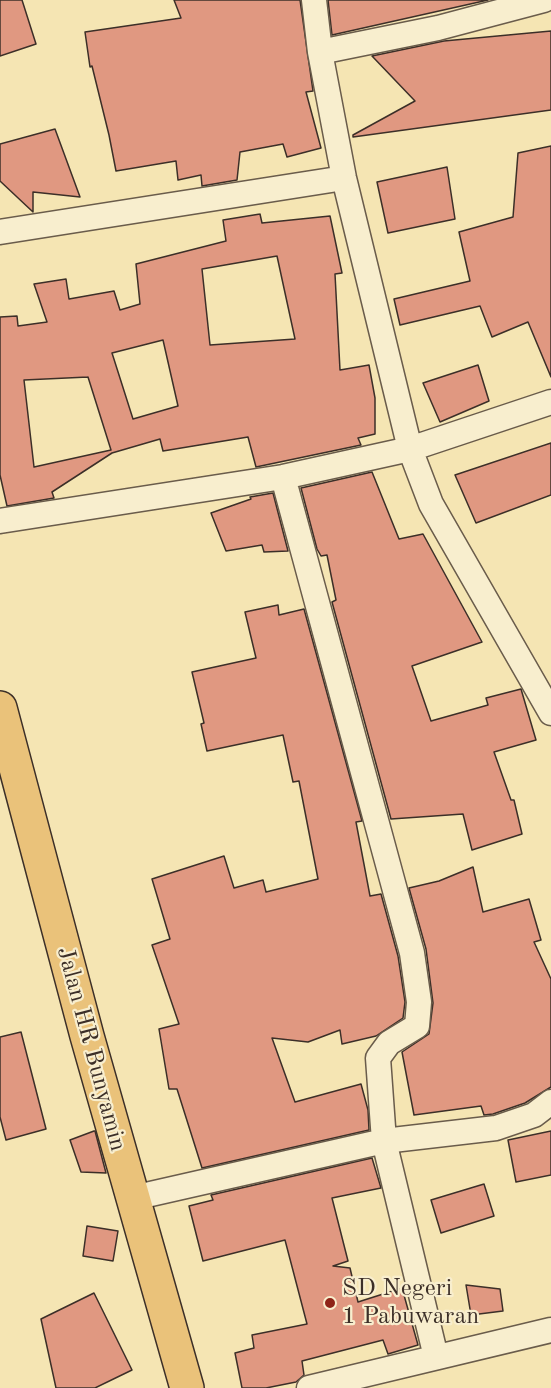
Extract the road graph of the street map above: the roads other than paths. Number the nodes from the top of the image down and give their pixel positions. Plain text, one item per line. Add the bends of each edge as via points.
1 (314, 0) edge
2 (544, 0) edge
3 (320, 52) junction
4 (344, 178) junction
5 (0, 232) edge
6 (551, 402) edge
7 (410, 449) junction
8 (283, 477) junction
9 (0, 521) edge
10 (0, 708) edge
11 (551, 712) edge
12 (551, 1102) edge
13 (384, 1141) junction
14 (133, 1198) junction
15 (551, 1330) edge
16 (436, 1357) junction
17 (187, 1388) edge
18 (309, 1388) edge

1 - 3 street
2 - 3 street via 438,28
3 - 4 street
4 - 5 street
4 - 7 street
6 - 7 street
7 - 8 street
7 - 11 street via 431,504
8 - 9 street
8 - 13 street via 413,963 419,1002 417,1026 389,1043 378,1058
10 - 14 main road, Jalan HR Bunyamin
12 - 13 street via 534,1115 496,1128
13 - 14 street
13 - 16 street
14 - 17 main road, Jalan HR Bunyamin
15 - 16 street
16 - 18 street

